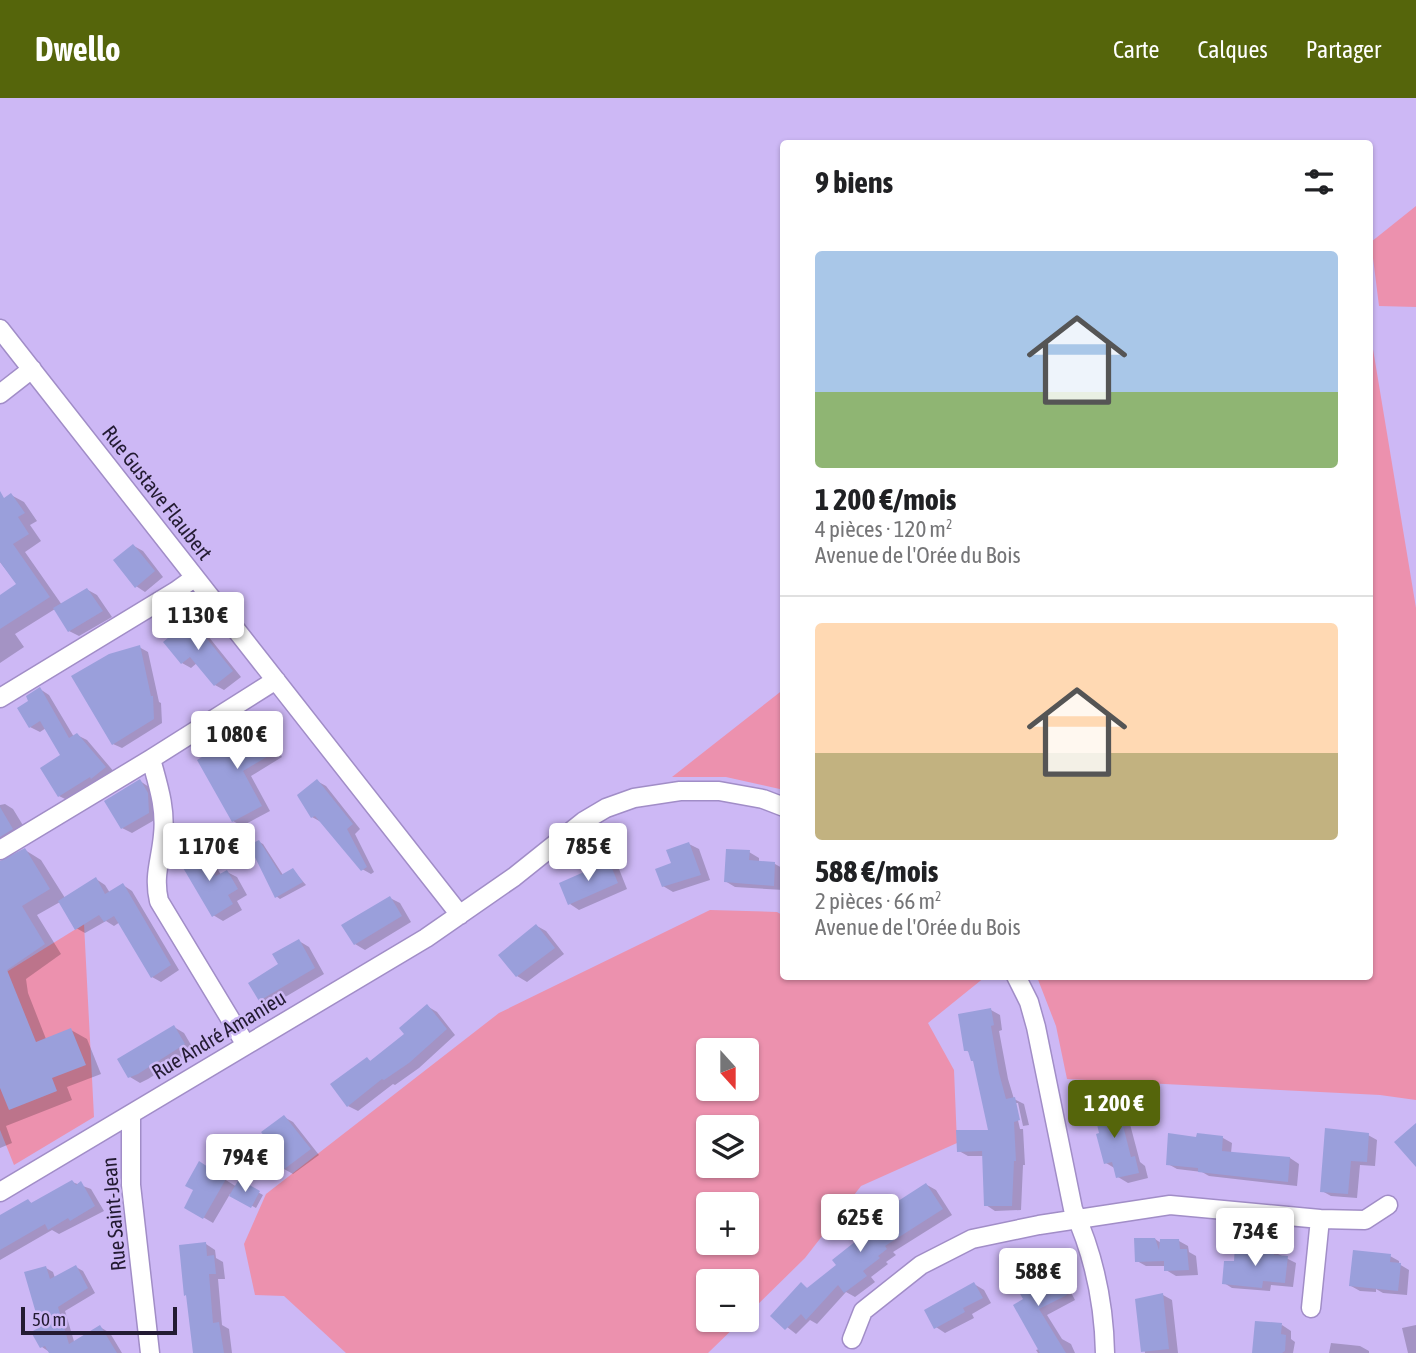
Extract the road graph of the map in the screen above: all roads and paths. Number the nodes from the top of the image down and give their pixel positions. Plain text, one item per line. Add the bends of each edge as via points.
1 (0, 329) edge
2 (32, 369) junction
3 (0, 394) edge
4 (194, 578) junction
5 (276, 680) junction
6 (0, 698) edge
7 (151, 759) junction
8 (780, 805) edge
9 (0, 850) edge
10 (460, 915) junction
11 (1018, 980) edge
12 (246, 1045) junction
13 (131, 1114) junction
14 (0, 1192) edge
15 (1388, 1205) dead end
16 (1078, 1219) junction
17 (1320, 1219) junction
18 (1311, 1308) dead end
19 (852, 1339) dead end
20 (150, 1353) edge
21 (1105, 1353) edge

1 - 2 street, Rue Gustave Flaubert
2 - 3 street
2 - 4 street, Rue Gustave Flaubert
4 - 5 street, Rue Gustave Flaubert
4 - 6 street
5 - 7 street
5 - 10 street, Rue Gustave Flaubert
7 - 9 street
7 - 12 street via 164,806 155,882 159,901
8 - 10 street, Rue André Amanieu via 719,791 634,797 584,821
10 - 12 street, Rue André Amanieu
11 - 16 street via 1036,1027
12 - 13 street, Rue André Amanieu
13 - 14 street, Rue André Amanieu
13 - 20 street, Rue Saint-Jean via 131,1185
15 - 17 street via 1365,1220
16 - 17 street via 1170,1205
16 - 19 street via 972,1239 921,1265 863,1311
16 - 21 street via 1103,1306
17 - 18 street

